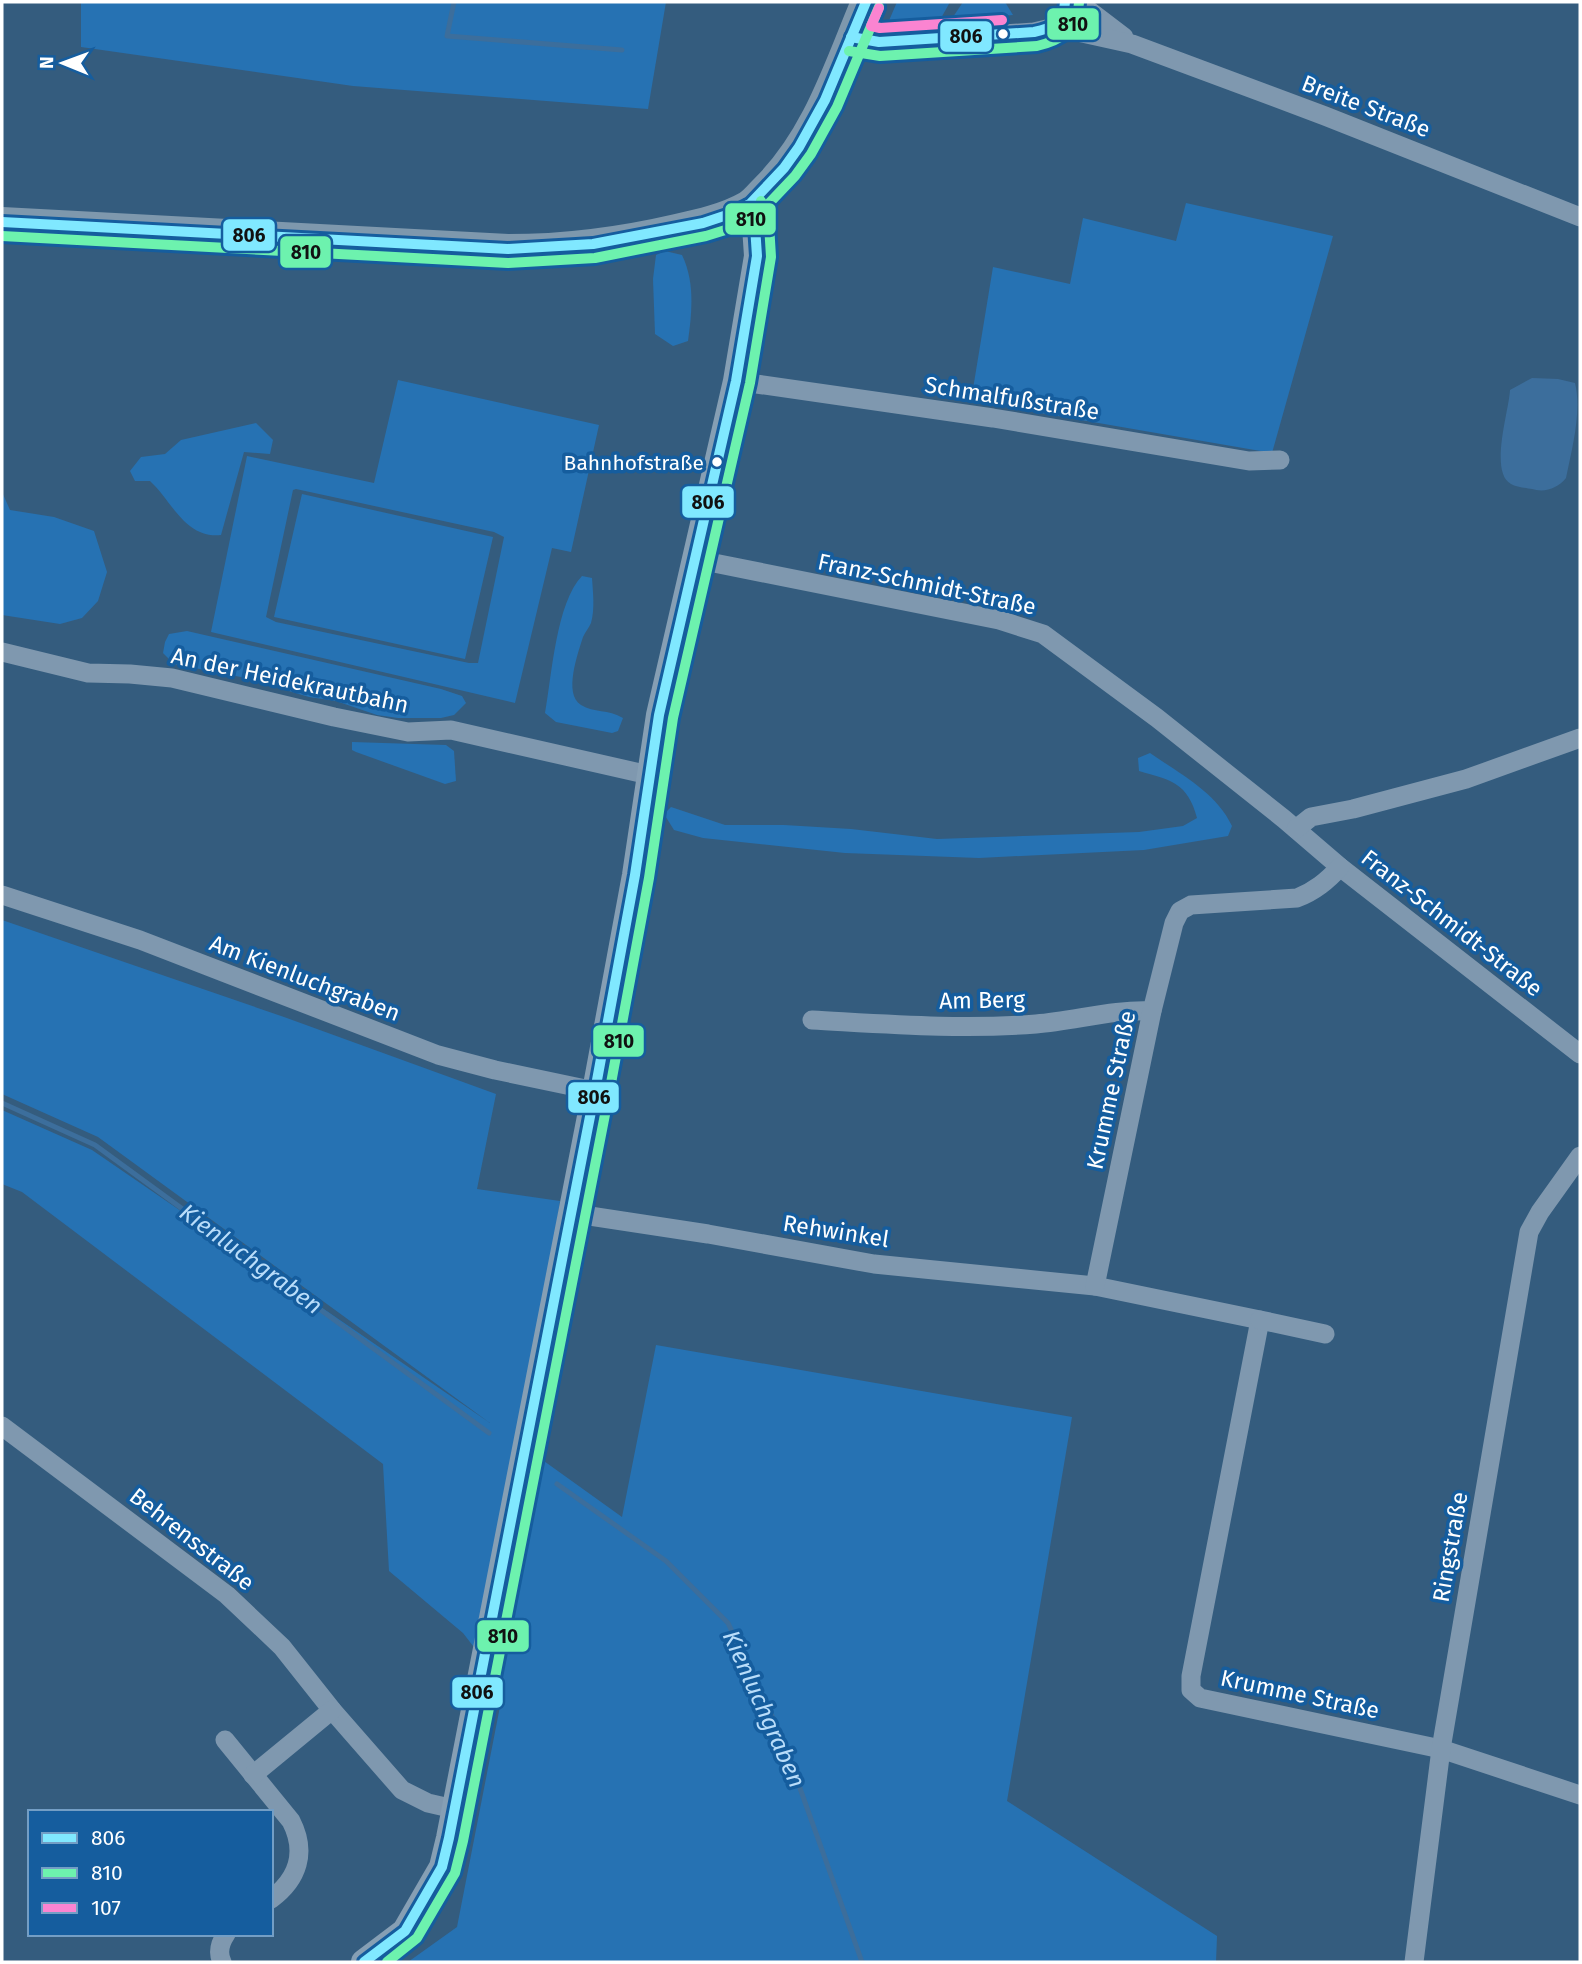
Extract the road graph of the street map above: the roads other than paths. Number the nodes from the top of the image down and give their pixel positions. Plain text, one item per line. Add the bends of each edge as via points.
1 (866, 2) edge
2 (1065, 2) edge
3 (1078, 2) edge
4 (1055, 27) junction
5 (851, 37) junction
6 (1132, 44) junction
7 (748, 205) junction
8 (1580, 217) edge
9 (2, 222) edge
10 (736, 381) junction
11 (1280, 460) dead end
12 (694, 559) junction
13 (2, 652) edge
14 (1580, 738) edge
15 (649, 775) junction
16 (1296, 829) junction
17 (1340, 867) junction
18 (2, 895) edge
19 (1152, 1011) junction
20 (812, 1020) dead end
21 (1580, 1054) edge
22 (595, 1091) junction
23 (1580, 1156) edge
24 (570, 1213) junction
25 (1095, 1286) junction
26 (1260, 1320) junction
27 (1325, 1334) dead end
28 (2, 1426) edge
29 (332, 1710) junction
30 (225, 1740) dead end
31 (1441, 1749) junction
32 (253, 1775) junction
33 (1580, 1795) edge
34 (454, 1809) junction
35 (273, 1898) edge
36 (225, 1936) edge
37 (222, 1962) edge
38 (363, 1962) edge
39 (1414, 1962) edge

1 - 5 main road
2 - 4 street via 1065,14
3 - 6 street, Breite Straße
4 - 5 street, Breite Straße via 892,41
4 - 6 street, Breite Straße
5 - 7 main road via 811,128 779,175
6 - 8 street, Breite Straße
7 - 9 main road via 690,226 557,249
7 - 10 street via 757,256
10 - 11 street, Schmalfußstraße via 1249,461
10 - 12 street
12 - 15 street
12 - 16 street, Franz-Schmidt-Straße via 999,620 1043,634
13 - 15 street, An der Heidekrautbahn via 88,673 172,678 408,732 451,730
14 - 16 street via 1466,779 1311,817
15 - 22 street
16 - 17 street, Franz-Schmidt-Straße
17 - 19 street, Krumme Straße via 1312,892 1297,898 1191,905 1180,911
17 - 21 street, Franz-Schmidt-Straße
18 - 22 street, Am Kienluchgraben via 140,940 438,1055
19 - 20 street, Am Berg via 967,1027
19 - 25 street, Krumme Straße
22 - 24 street
23 - 31 street, Ringstraße via 1529,1232
24 - 25 street, Rehwinkel via 874,1264
24 - 34 street
25 - 26 street
26 - 27 street
26 - 31 street, Krumme Straße via 1191,1690 1200,1698
28 - 29 street, Behrensstraße via 227,1595 282,1647
29 - 32 street
29 - 34 street, Behrensstraße via 402,1790
30 - 32 street
31 - 33 street
31 - 39 street, Ringstraße
32 - 35 street via 298,1835 293,1878
34 - 38 street via 442,1867 405,1931
36 - 37 street via 219,1956

